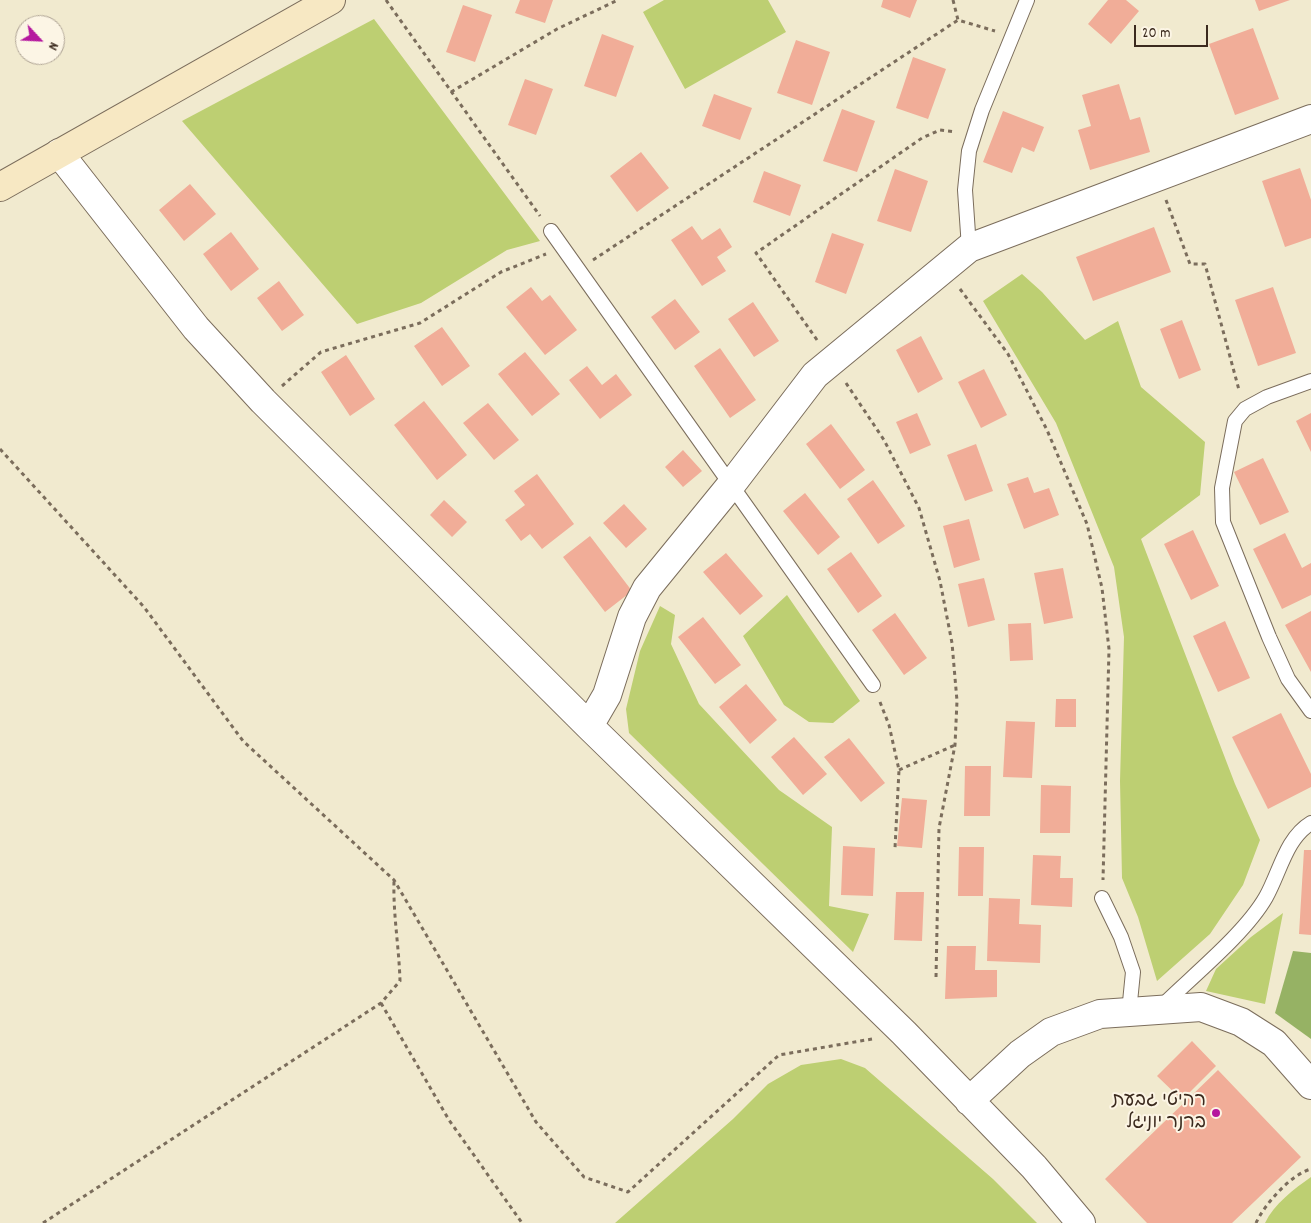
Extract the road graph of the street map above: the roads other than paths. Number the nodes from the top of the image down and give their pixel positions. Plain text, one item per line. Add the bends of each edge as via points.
1 (331, 0) edge
2 (1027, 0) edge
3 (1311, 118) edge
4 (59, 153) junction
5 (0, 187) edge
6 (550, 231) road end
7 (969, 248) junction
8 (1311, 381) edge
9 (731, 485) junction
10 (874, 685) road end
11 (1311, 711) edge
12 (589, 726) junction
13 (1311, 823) edge
14 (1102, 898) road end
15 (1157, 1010) junction
16 (1129, 1012) junction
17 (1311, 1084) edge
18 (969, 1101) junction
19 (1081, 1223) edge

1 - 4 street
2 - 7 lane via 969,151 965,190
3 - 7 street
4 - 5 street
4 - 12 street via 196,328 263,401
6 - 9 lane
7 - 9 street via 815,375
8 - 11 lane via 1267,397 1245,409 1235,421 1222,488 1223,522 1288,679
9 - 10 lane
9 - 12 street via 647,588 632,617 607,695
12 - 18 street via 904,1033
13 - 15 lane via 1300,830 1265,898 1244,927
14 - 16 lane via 1133,972
15 - 16 street
15 - 17 street via 1201,1007 1241,1022 1274,1043
16 - 18 street via 1100,1014 1051,1032 1020,1054
18 - 19 street via 1034,1167

